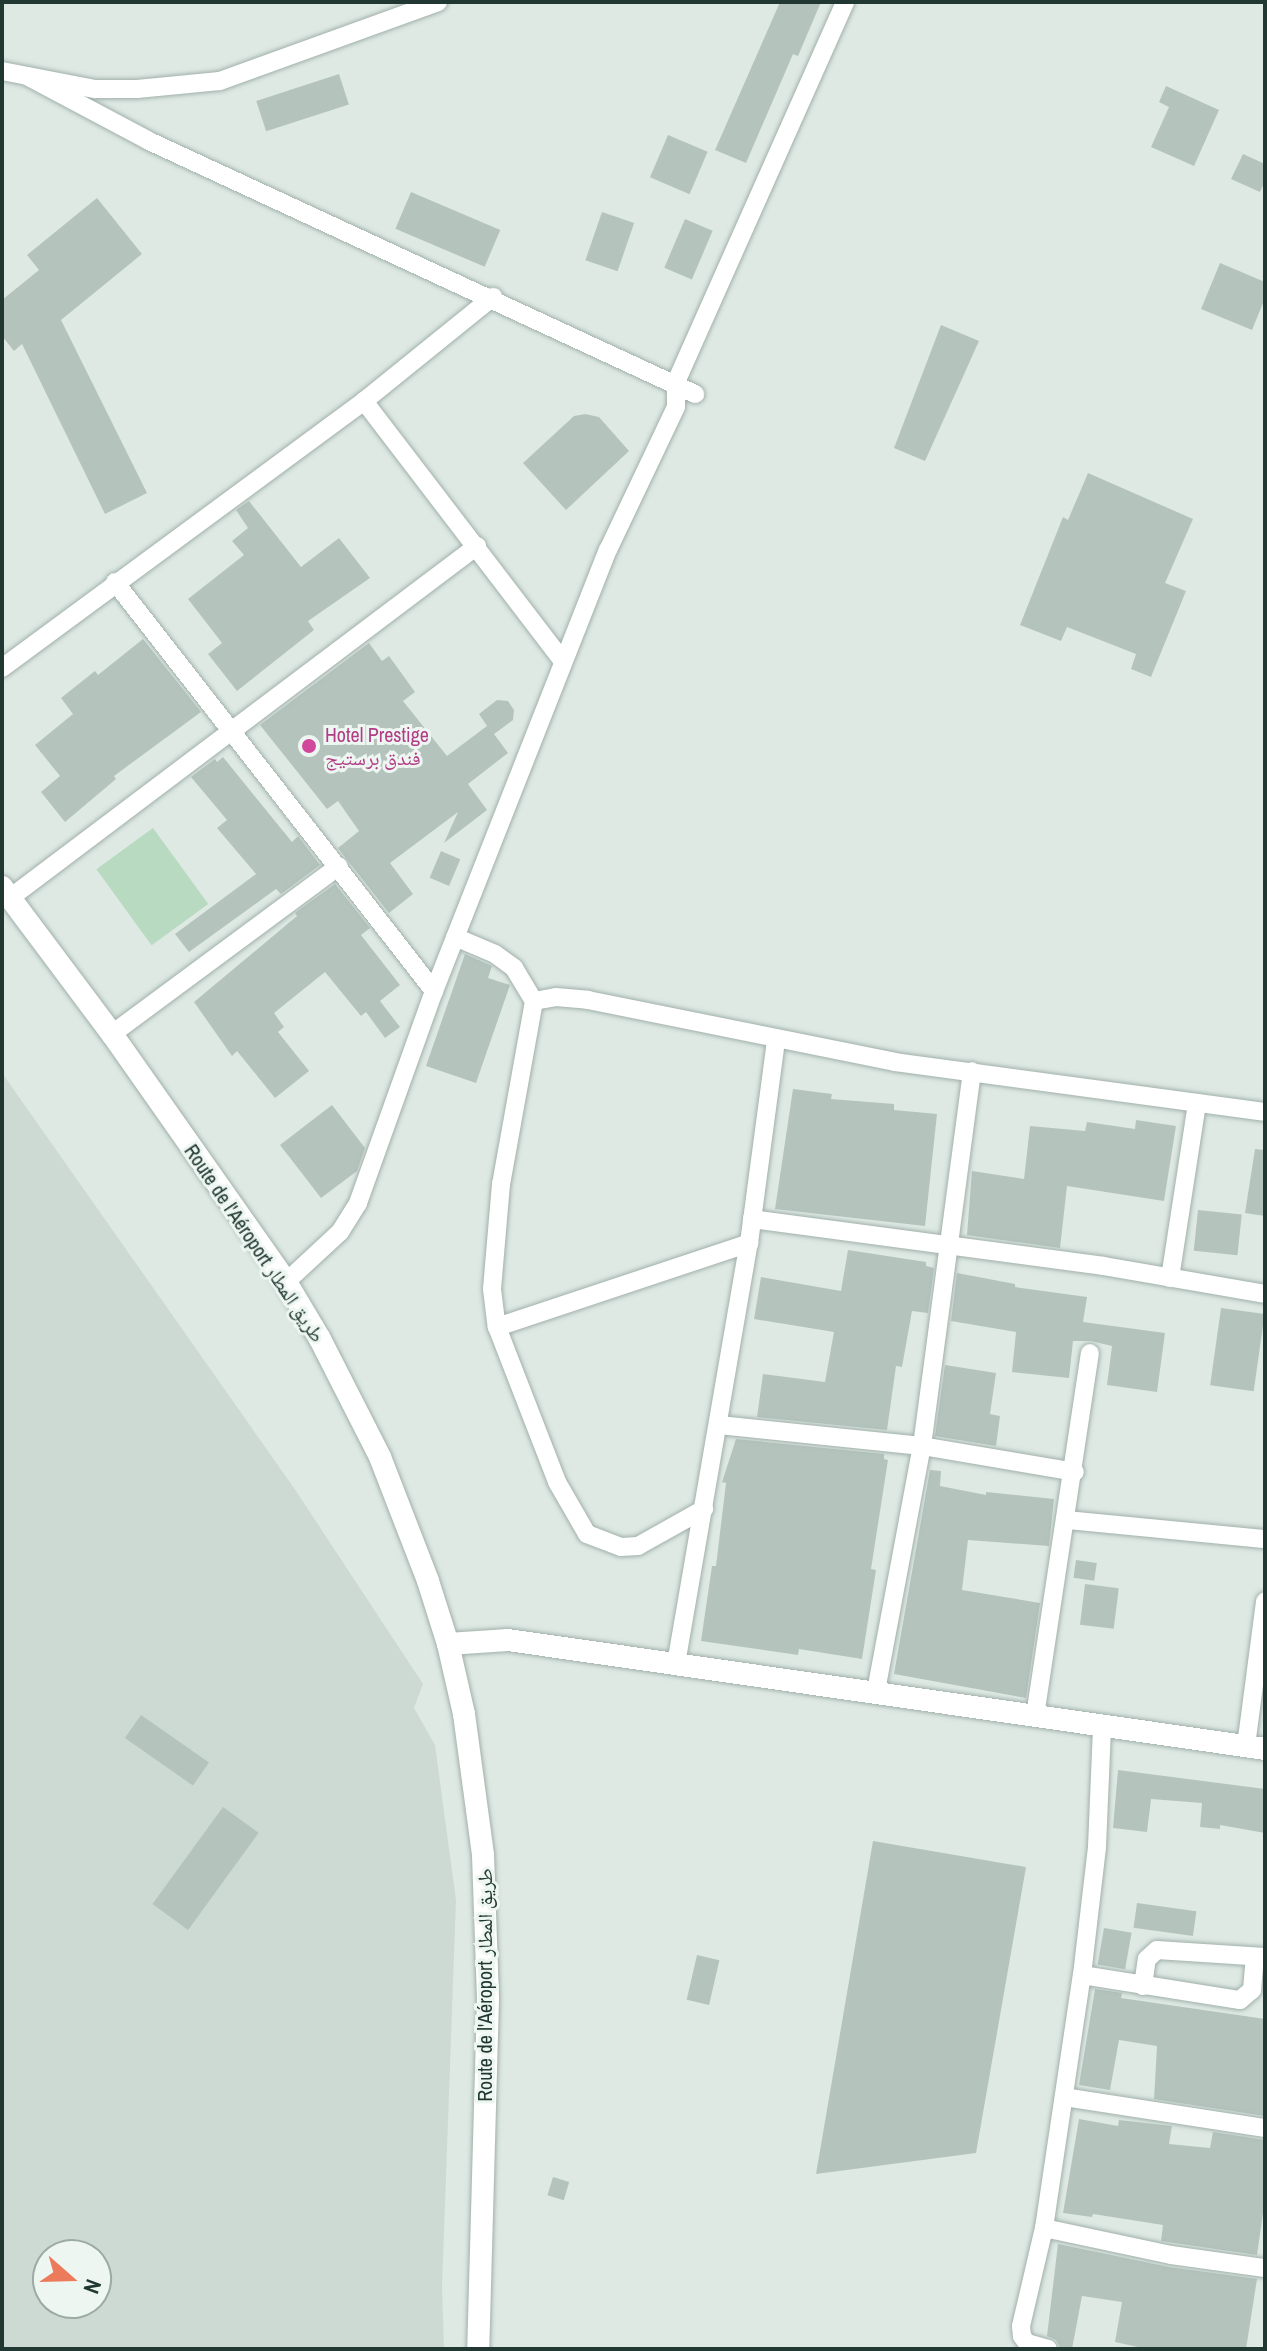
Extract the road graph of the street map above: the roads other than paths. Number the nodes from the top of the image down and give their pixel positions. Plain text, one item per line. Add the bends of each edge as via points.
1 (438, 2) edge
2 (845, 2) edge
3 (2, 71) edge
4 (27, 76) junction
5 (493, 297) junction
6 (676, 382) junction
7 (695, 394) dead end
8 (364, 401) junction
9 (477, 546) junction
10 (115, 582) junction
11 (563, 661) junction
12 (2, 668) edge
13 (234, 731) junction
14 (339, 866) junction
15 (6, 892) edge
16 (455, 937) junction
17 (434, 991) junction
18 (534, 1001) junction
19 (112, 1034) junction
20 (776, 1040) junction
21 (972, 1071) junction
22 (1197, 1103) junction
23 (1265, 1112) edge
24 (752, 1219) junction
25 (749, 1243) junction
26 (950, 1245) junction
27 (1170, 1278) junction
28 (286, 1282) junction
29 (1265, 1294) edge
30 (497, 1327) junction
31 (1090, 1353) dead end
32 (719, 1425) junction
33 (922, 1446) junction
34 (1075, 1472) junction
35 (704, 1509) junction
36 (1067, 1520) junction
37 (1265, 1539) edge
38 (1265, 1601) edge
39 (448, 1644) junction
40 (676, 1664) junction
41 (876, 1691) junction
42 (1035, 1716) junction
43 (1102, 1726) junction
44 (1255, 1748) edge
45 (1260, 1957) edge
46 (1082, 1975) junction
47 (1143, 1986) junction
48 (1064, 2097) junction
49 (1265, 2128) edge
50 (1044, 2228) junction
51 (1265, 2268) edge
52 (478, 2349) edge
53 (1048, 2349) edge

1 - 4 street via 220,81 95,89
2 - 6 street
3 - 4 street
4 - 5 street via 191,161
5 - 6 street
5 - 8 street
6 - 7 street
6 - 11 street via 676,407 608,550
8 - 9 street
8 - 10 street
9 - 11 street
9 - 13 street
10 - 12 street
10 - 13 street
11 - 16 street
13 - 14 street
13 - 15 street
14 - 17 street
14 - 19 street
15 - 19 street, Route de l'Aéroport طريق المطار
16 - 17 street
16 - 18 street via 514,968
17 - 28 street via 358,1203 340,1232
18 - 20 street via 588,1000
18 - 30 street via 497,1226 492,1289
19 - 28 street, Route de l'Aéroport طريق المطار
20 - 21 street
20 - 24 street
21 - 22 street
21 - 26 street
22 - 23 street
22 - 27 street
24 - 25 street
24 - 26 street
25 - 30 street
25 - 32 street
26 - 27 street
26 - 33 street
27 - 29 street
28 - 39 street, Route de l'Aéroport طريق المطار via 380,1457
30 - 35 street via 557,1482 587,1534 621,1547 638,1546
31 - 34 street
32 - 33 street
32 - 35 street
33 - 34 street
33 - 41 street
34 - 36 street
35 - 40 street
36 - 37 street
36 - 42 street
38 - 44 street
39 - 40 street via 508,1640
39 - 52 street, Route de l'Aéroport طريق المطار via 475,1784 487,1927
40 - 41 street
41 - 42 street
42 - 43 street
43 - 44 street
43 - 46 street via 1097,1847
45 - 47 street via 1157,1950 1147,1959
45 - 47 street via 1252,1990 1240,2000
46 - 47 street
46 - 48 street
48 - 49 street
48 - 50 street
50 - 51 street
50 - 53 street via 1021,2326 1027,2343

